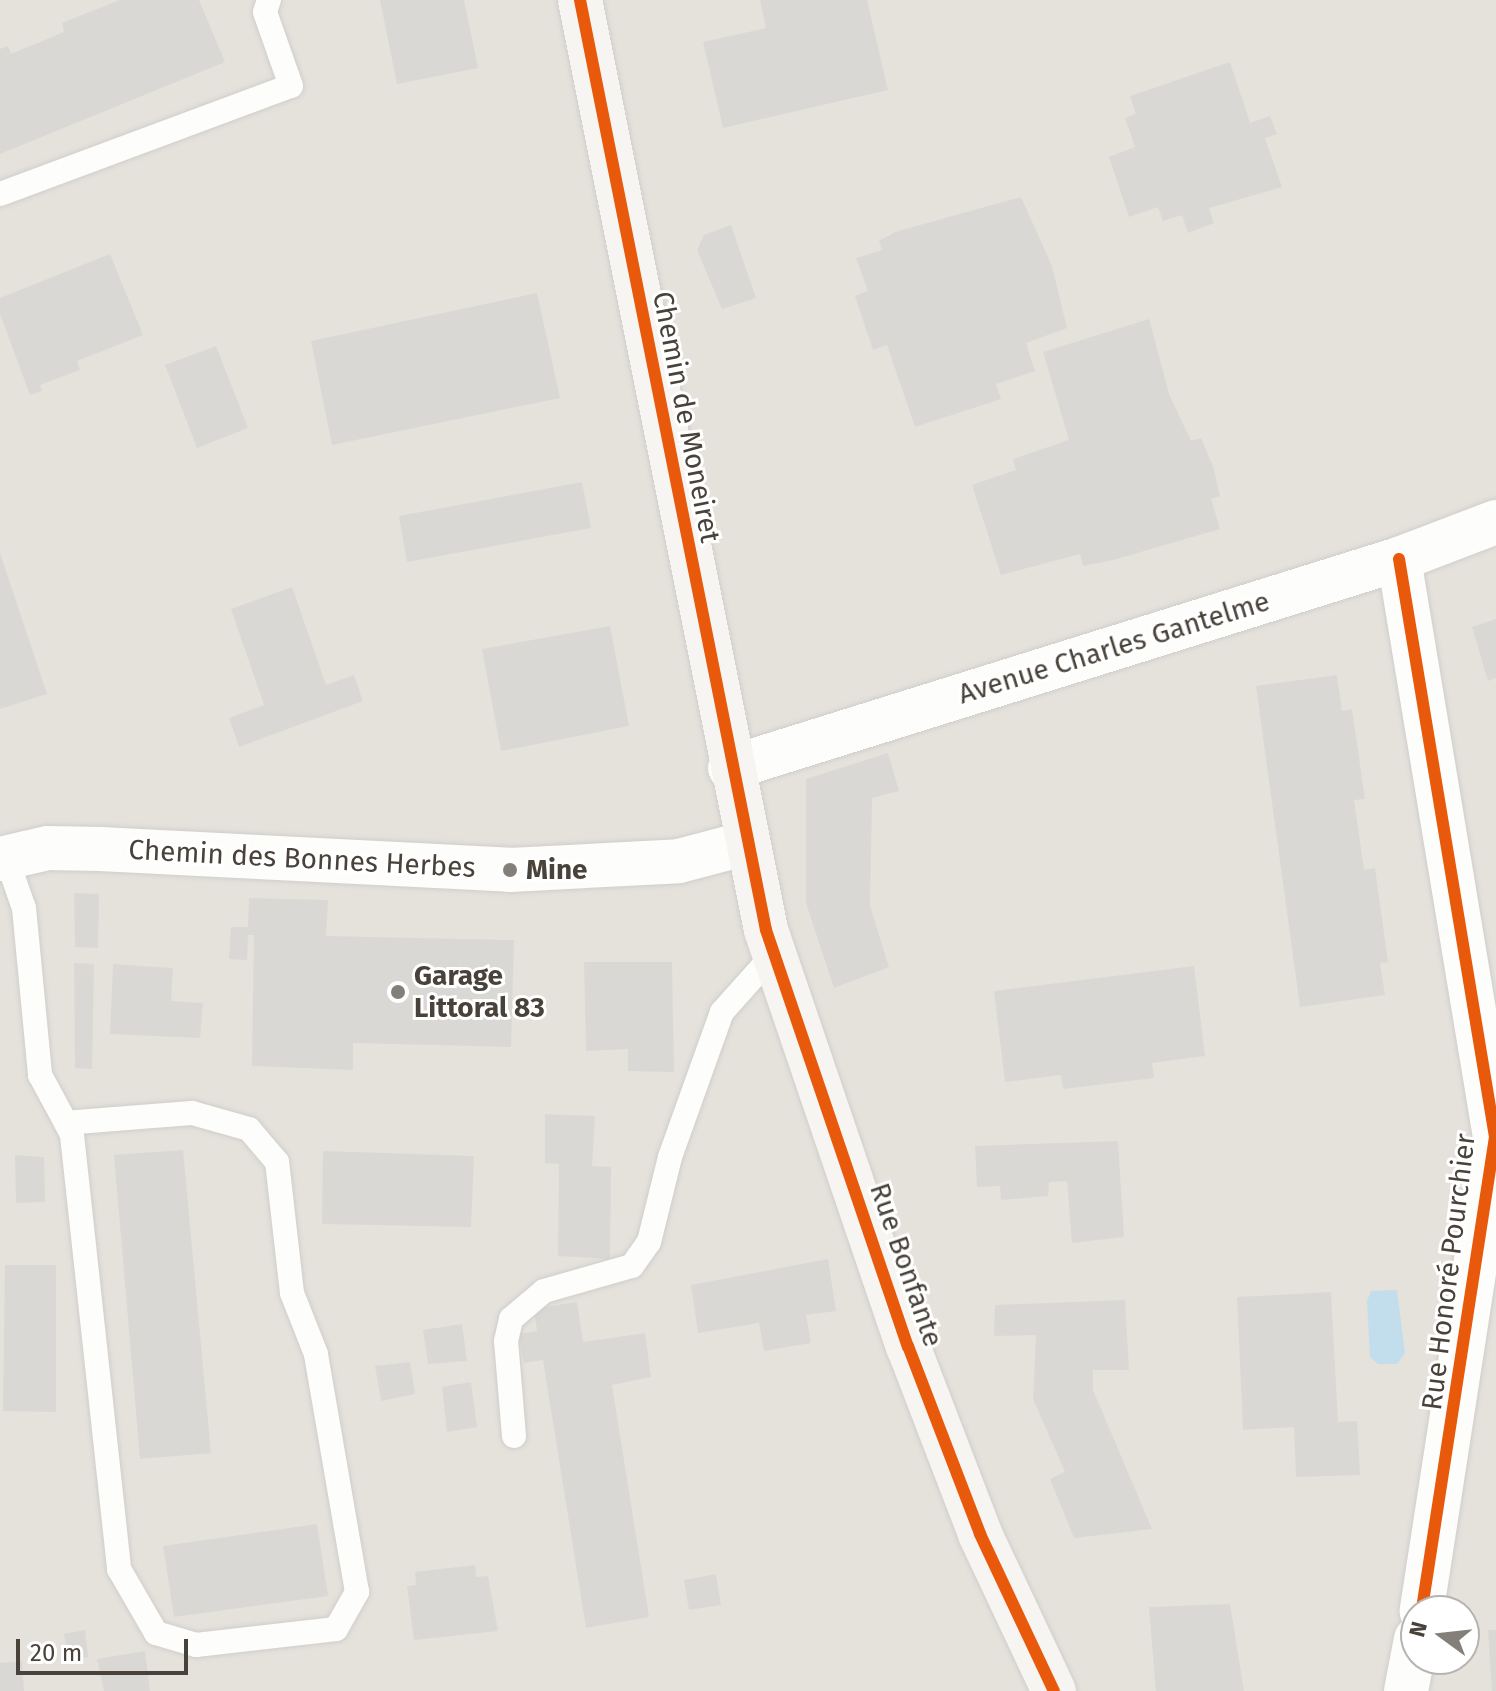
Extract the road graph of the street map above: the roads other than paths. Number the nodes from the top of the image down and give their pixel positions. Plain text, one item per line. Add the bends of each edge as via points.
1 (269, 0) edge
2 (580, 0) edge
3 (0, 194) edge
4 (1496, 522) edge
5 (1399, 559) junction
6 (730, 768) junction
7 (747, 843) junction
8 (3, 858) edge
9 (773, 955) junction
10 (66, 1123) junction
11 (1495, 1137) edge
12 (514, 1436) dead end
13 (1424, 1595) edge
14 (1054, 1691) edge

1 - 3 lane via 265,12 291,86
2 - 6 main road, Chemin de Moneiret
4 - 5 street, Avenue Charles Gantelme
5 - 6 street, Avenue Charles Gantelme
5 - 11 street, Rue Honoré Pourchier
6 - 7 main road, Chemin de Moneiret
7 - 8 street, Chemin des Bonnes Herbes via 679,861 510,870 87,849
7 - 9 main road, Rue Bonfante
8 - 10 lane via 24,908 40,1075
9 - 12 lane via 722,1012 670,1157 649,1242 632,1266 544,1291 511,1319 506,1341
9 - 14 main road, Rue Bonfante via 963,1490
10 - 10 lane via 72,1135 119,1569 156,1633 196,1645 336,1629 357,1592 316,1354 292,1293 277,1162 249,1129 192,1113
11 - 13 street, Rue Honoré Pourchier

